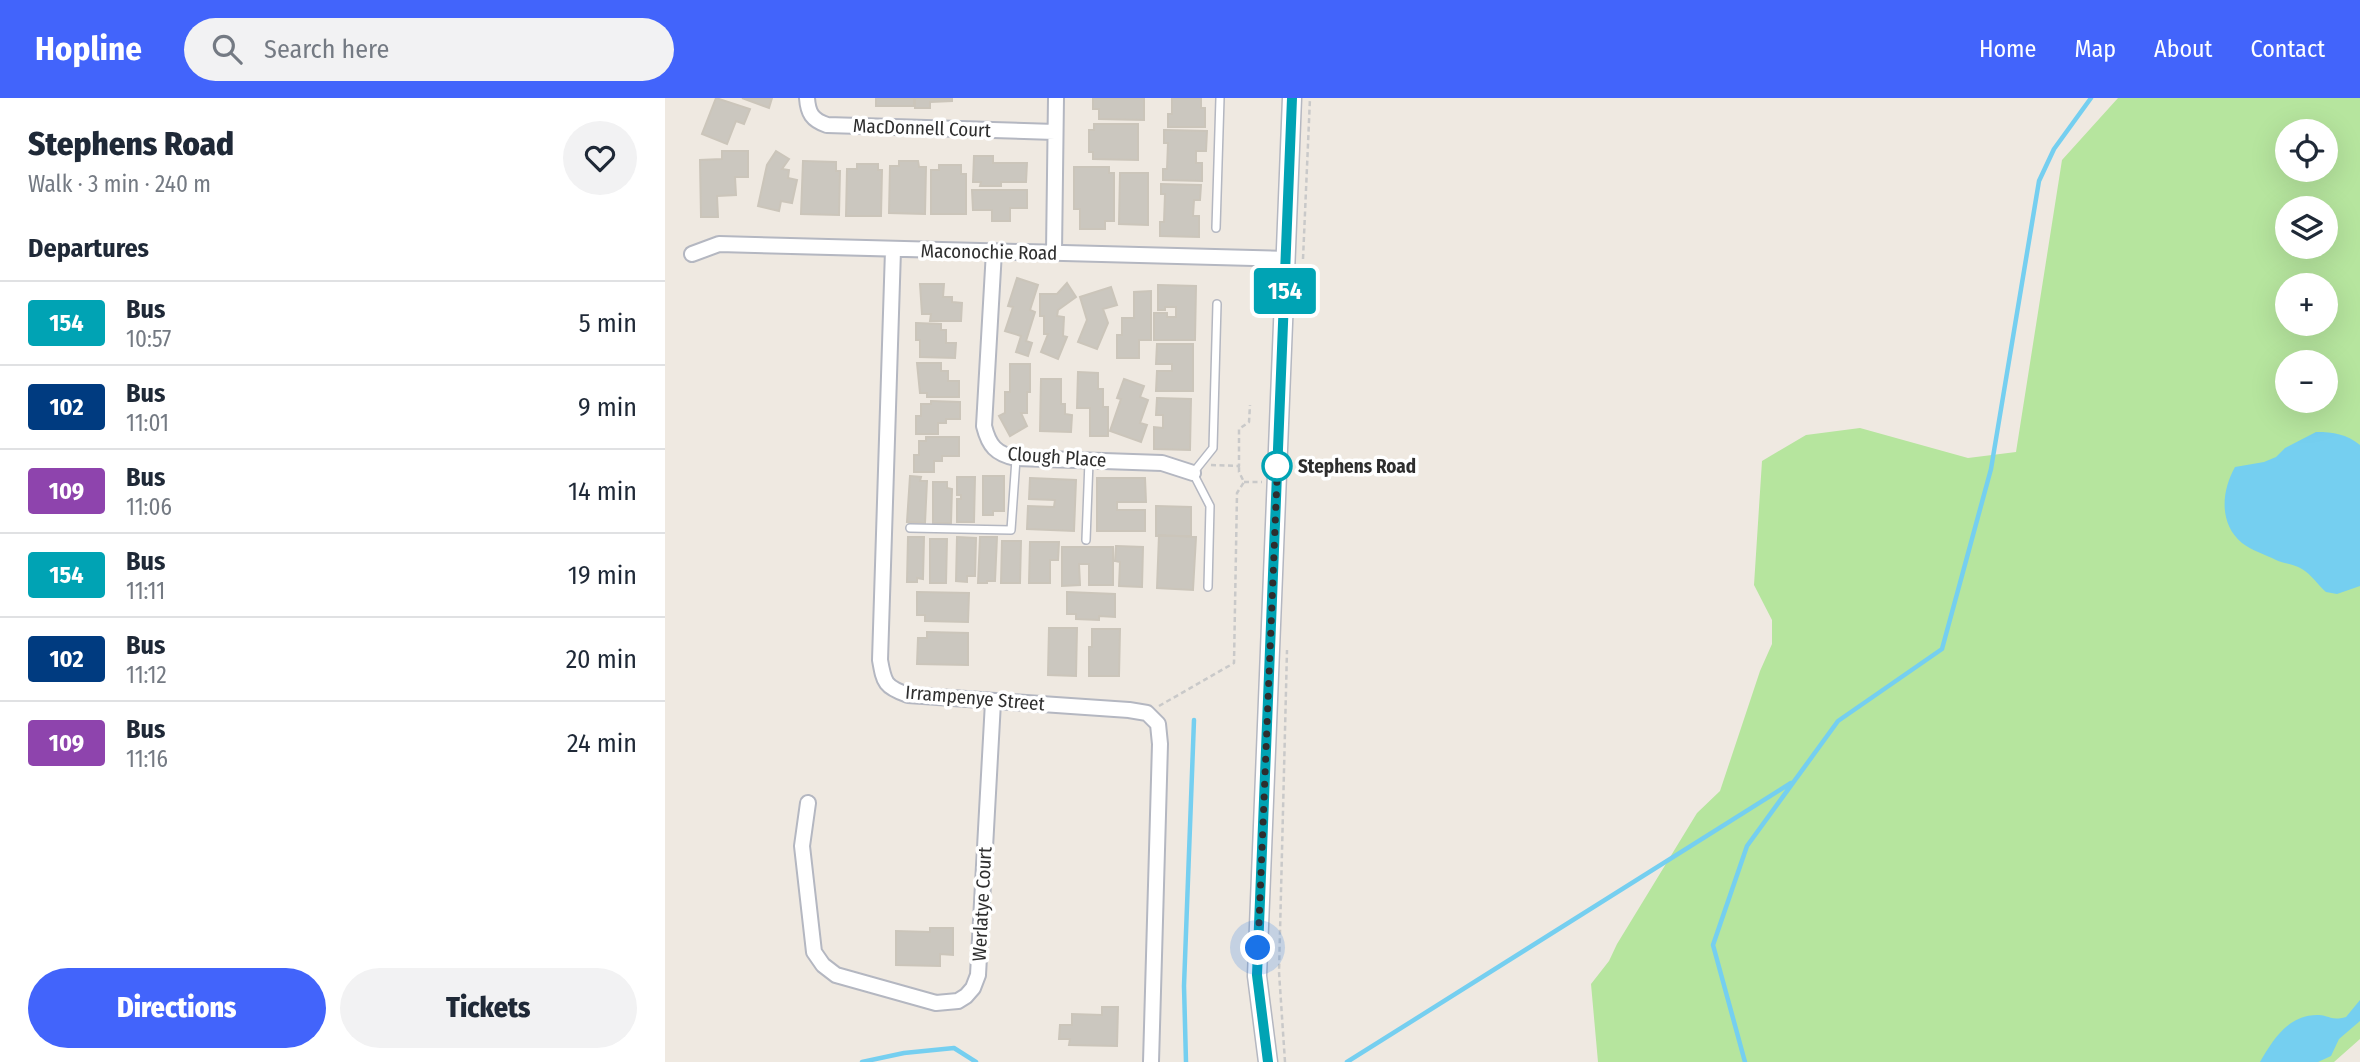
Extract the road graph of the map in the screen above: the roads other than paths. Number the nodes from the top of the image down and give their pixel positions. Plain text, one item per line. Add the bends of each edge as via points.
1 (807, 98) edge
2 (1056, 98) edge
3 (1220, 98) edge
4 (1292, 98) edge
5 (1055, 132) junction
6 (1216, 228) dead end
7 (893, 250) junction
8 (994, 251) junction
9 (1054, 252) junction
10 (692, 254) dead end
11 (1294, 261) junction
12 (1217, 304) dead end
13 (1016, 458) junction
14 (1089, 461) junction
15 (1193, 473) junction
16 (910, 528) dead end
17 (1086, 540) dead end
18 (1208, 587) dead end
19 (993, 702) junction
20 (808, 803) dead end
21 (1151, 1062) edge
22 (1268, 1062) edge

1 - 5 street, MacDonnell Court via 810,114 827,125
2 - 5 street
3 - 6 lane
4 - 11 street
5 - 9 street
7 - 8 street, Maconochie Road
7 - 10 street, Maconochie Road via 719,244
7 - 19 street, Irrampenye Street via 883,681 908,695
8 - 9 street, Maconochie Road
8 - 13 street, Clough Place via 984,426 994,450
9 - 11 street, Maconochie Road
11 - 22 street via 1257,975
12 - 15 lane via 1213,448
13 - 14 street, Clough Place
13 - 16 lane via 1011,530
14 - 15 street, Clough Place via 1162,463
14 - 17 lane
15 - 18 lane via 1210,506
19 - 20 street, Werlatye Court via 978,975 973,988 958,1001 919,999 836,975 823,965 814,952 802,846
19 - 21 street, Irrampenye Street via 1129,710 1147,713 1158,724

